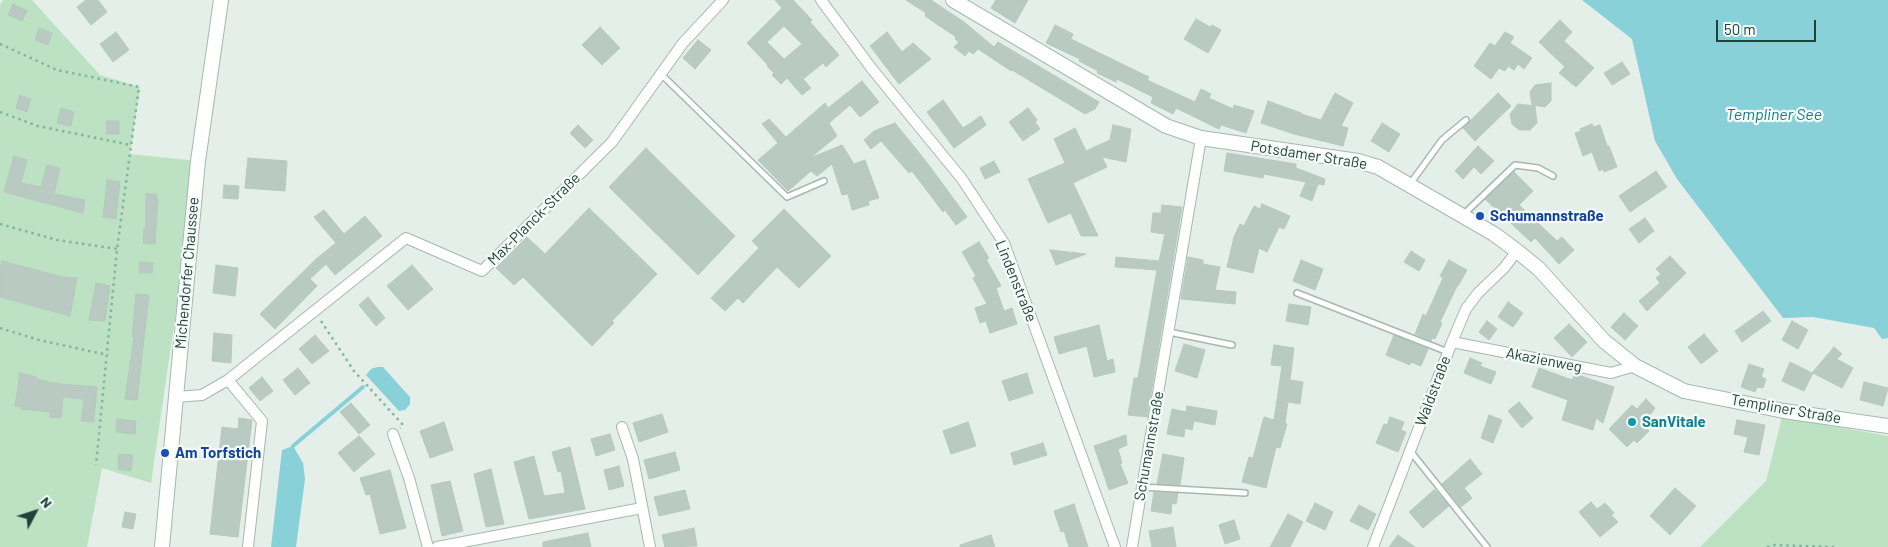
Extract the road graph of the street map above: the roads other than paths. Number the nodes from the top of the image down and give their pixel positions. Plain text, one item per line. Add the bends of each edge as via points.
1 (221, 0) edge
2 (723, 0) edge
3 (821, 0) edge
4 (953, 0) edge
5 (661, 73) junction
6 (1466, 120) dead end
7 (1201, 138) junction
8 (1553, 176) dead end
9 (824, 181) dead end
10 (1409, 185) junction
11 (1462, 216) junction
12 (1517, 251) junction
13 (1297, 293) dead end
14 (1168, 332) junction
15 (1232, 345) dead end
16 (1450, 347) junction
17 (1635, 366) junction
18 (228, 380) junction
19 (1684, 390) joint
20 (176, 397) junction
21 (1888, 426) edge
22 (622, 427) dead end
23 (393, 434) road end
24 (1410, 452) junction
25 (1142, 487) junction
26 (1245, 493) dead end
27 (642, 508) junction
28 (162, 547) edge
29 (248, 547) edge
30 (428, 547) edge
31 (436, 547) edge
32 (650, 547) edge
33 (1114, 547) edge
34 (1132, 547) edge
35 (1373, 547) edge
36 (1487, 547) edge

1 - 20 street, Michendorfer Chaussee via 198,161
2 - 5 street, Max-Planck-Straße via 683,43
3 - 33 street, Lindenstraße via 872,69 962,179 1004,243
4 - 7 street, Potsdamer Straße via 1144,114 1166,126
5 - 9 lane via 787,197
5 - 18 street, Max-Planck-Straße via 612,142 482,271 406,238
6 - 10 lane via 1442,140
7 - 10 street, Potsdamer Straße via 1358,161 1378,167
7 - 14 street, Schumannstraße
8 - 11 lane via 1538,168 1515,165
10 - 11 street, Potsdamer Straße
11 - 12 street, Potsdamer Straße
12 - 16 street, Waldstraße via 1466,309
12 - 17 street, Potsdamer Straße via 1539,270 1604,341
13 - 16 lane
14 - 15 lane
14 - 25 street, Schumannstraße
16 - 17 street, Akazienweg via 1611,373
16 - 24 street, Waldstraße
17 - 19 street, Potsdamer Straße
18 - 20 street, Max-Planck-Straße via 202,395
18 - 29 street via 262,421
19 - 21 street, Templiner Straße via 1784,411
20 - 28 street, Michendorfer Chaussee
22 - 27 street via 633,459
23 - 30 street
24 - 35 street, Waldstraße
24 - 36 lane
25 - 26 lane
25 - 34 street, Schumannstraße
27 - 31 street
27 - 32 street

